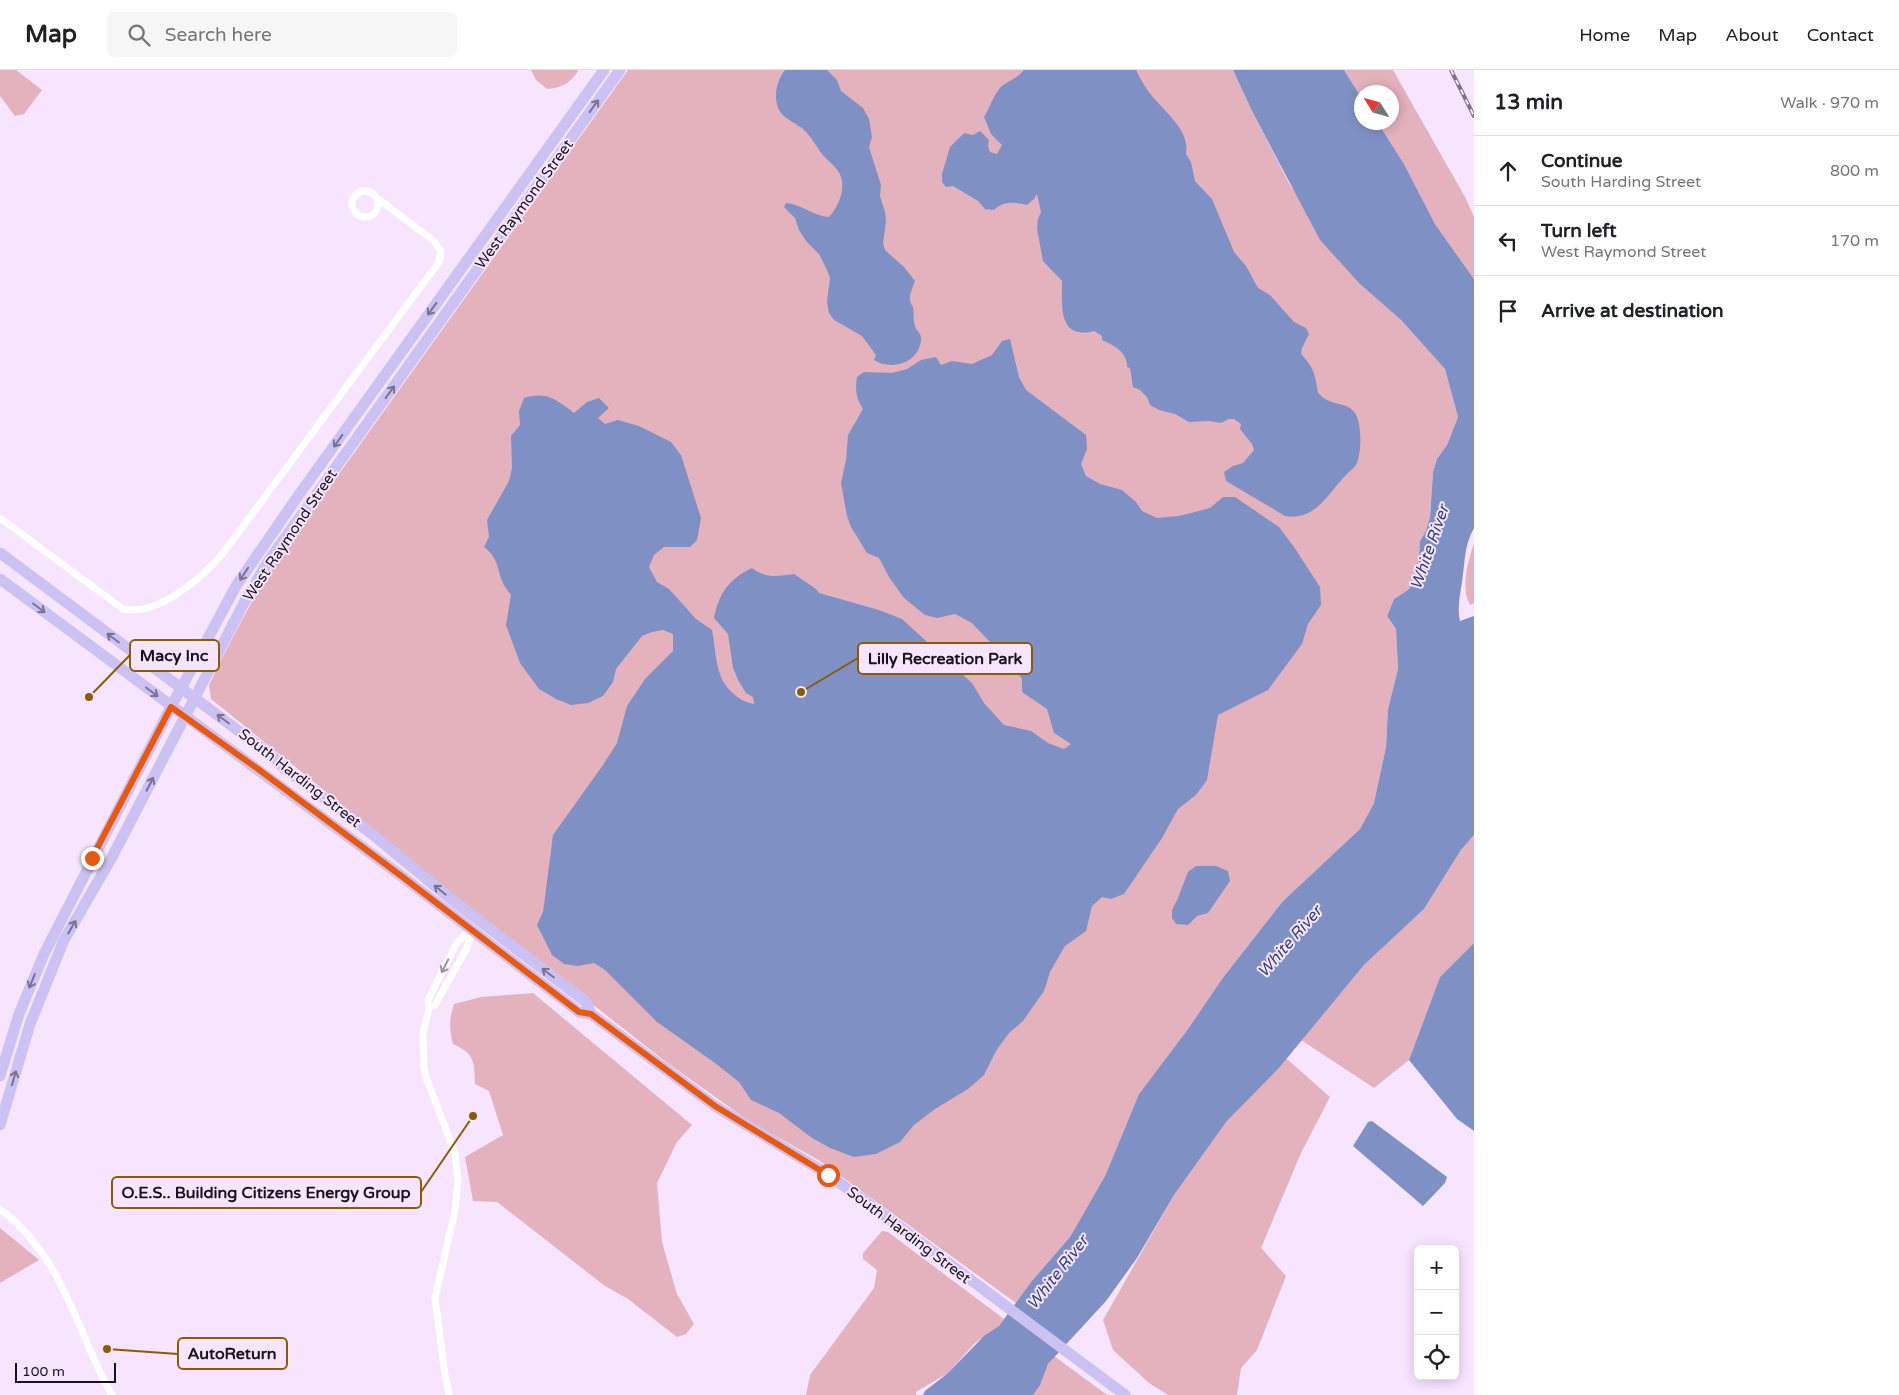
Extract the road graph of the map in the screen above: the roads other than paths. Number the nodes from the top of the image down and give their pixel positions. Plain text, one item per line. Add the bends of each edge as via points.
1 (604, 70) edge
2 (620, 70) edge
3 (377, 198) junction
4 (378, 208) junction
5 (392, 209) junction
6 (448, 288) junction
7 (459, 295) junction
8 (0, 518) edge
9 (0, 553) edge
10 (0, 579) edge
11 (181, 688) junction
12 (194, 698) junction
13 (171, 707) junction
14 (185, 717) junction
15 (315, 791) junction
16 (303, 803) junction
17 (478, 920) junction
18 (471, 930) junction
19 (429, 1008) junction
20 (591, 1014) junction
21 (0, 1076) edge
22 (0, 1124) edge
23 (0, 1209) edge
24 (112, 1395) edge
25 (449, 1395) edge
26 (1125, 1395) edge

1 - 6 main road, West Raymond Street
7 -> 2 main road, West Raymond Street
3 - 4 street
3 - 4 street via 371,192 363,191 352,203 362,216 370,216
3 - 5 street
4 - 5 street
5 - 8 street via 437,244 441,255 439,262 224,552 194,581 148,607 123,609
6 - 7 main road
6 -> 11 main road, West Raymond Street via 254,559 218,617
12 -> 7 main road, West Raymond Street via 269,560
11 -> 9 main road, South Harding Street
10 -> 13 main road, South Harding Street
11 - 12 main road, South Harding Street
11 - 13 main road, West Raymond Street
12 - 14 main road, West Raymond Street
15 -> 12 main road, South Harding Street
13 - 14 main road, South Harding Street
13 -> 21 main road, West Raymond Street via 40,962 19,1014
14 - 16 main road, South Harding Street
22 -> 14 main road, West Raymond Street via 27,1032 64,940 111,859
15 - 16 main road
17 -> 15 main road, South Harding Street
16 - 18 main road, South Harding Street
17 - 18 street
20 -> 17 main road, South Harding Street via 586,1002
18 - 19 street via 467,948 435,1004
18 -> 19 street via 456,944 428,1000
18 - 20 main road, South Harding Street via 579,1012
19 - 25 street via 424,1034 424,1067 455,1153 458,1180 455,1210 435,1298
20 - 26 main road, South Harding Street via 705,1100 839,1182
23 - 24 street via 29,1235 54,1270

